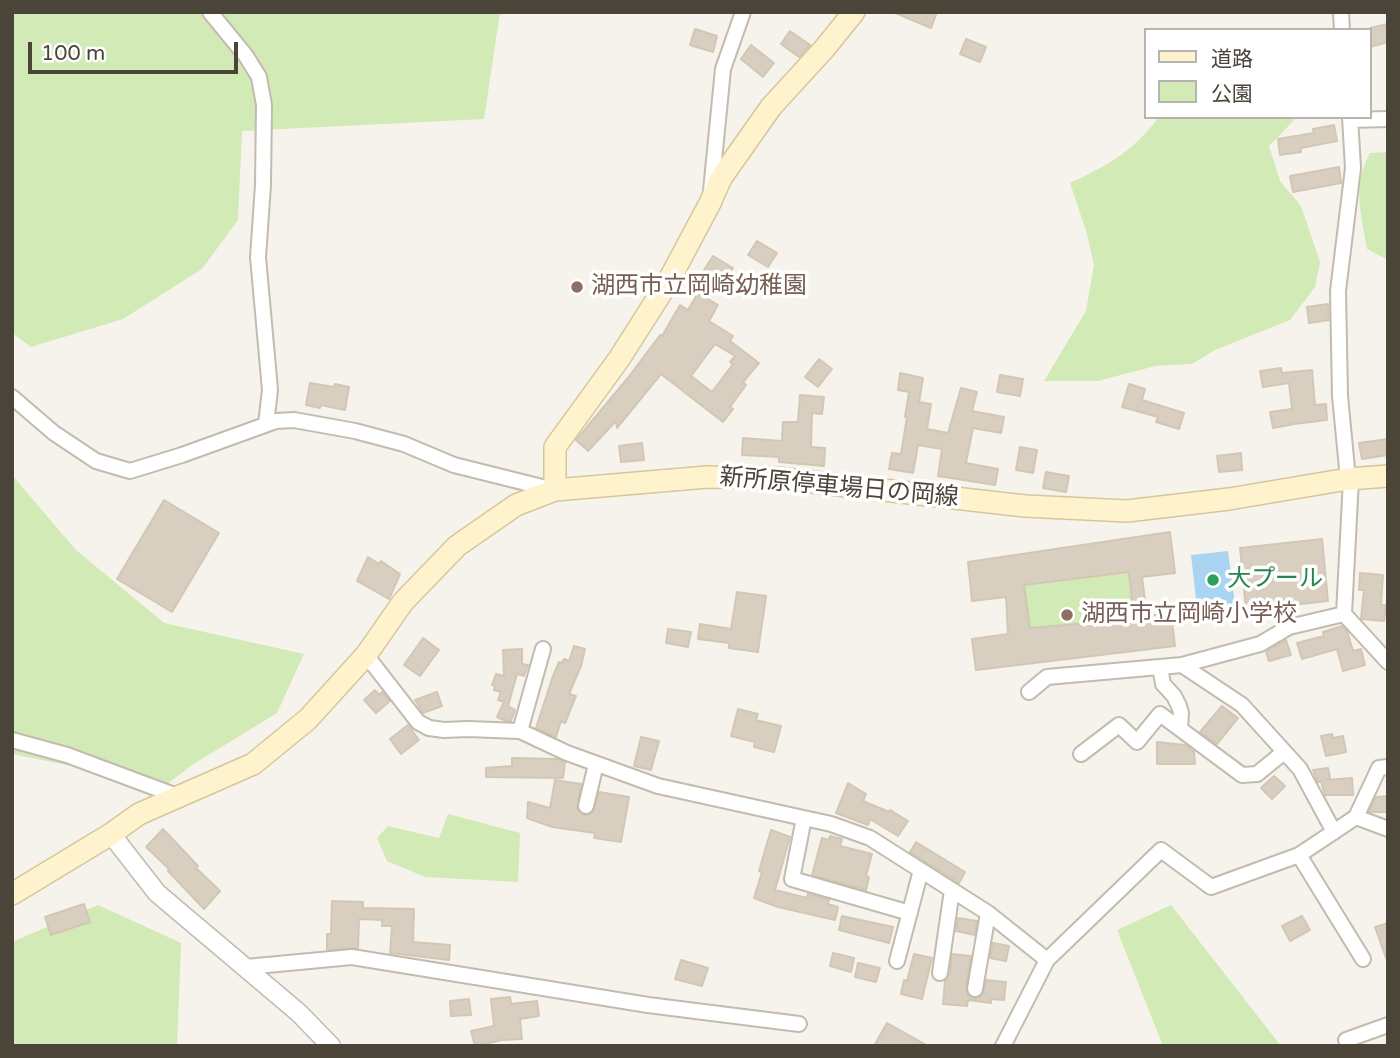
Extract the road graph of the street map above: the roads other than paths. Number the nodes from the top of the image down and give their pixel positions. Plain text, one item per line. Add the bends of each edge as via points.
1 (210, 12) edge
2 (743, 12) edge
3 (854, 12) edge
4 (1350, 119) edge
5 (1388, 120) edge
6 (710, 203) junction
7 (12, 397) edge
8 (266, 424) junction
9 (1388, 475) edge
10 (1350, 479) junction
11 (555, 490) junction
12 (1344, 614) junction
13 (543, 649) dead end
14 (366, 656) junction
15 (1388, 662) edge
16 (1182, 665) junction
17 (1160, 667) junction
18 (1029, 692) dead end
19 (1176, 699) junction
20 (1160, 713) junction
21 (1180, 728) junction
22 (520, 731) junction
23 (12, 740) edge
24 (1284, 752) junction
25 (1081, 754) dead end
26 (596, 764) junction
27 (1388, 767) edge
28 (177, 796) junction
29 (586, 806) dead end
30 (1356, 817) junction
31 (804, 818) junction
32 (1388, 829) edge
33 (1334, 832) junction
34 (111, 834) junction
35 (1299, 855) junction
36 (921, 870) junction
37 (952, 890) junction
38 (12, 894) edge
39 (910, 913) junction
40 (988, 913) junction
41 (1363, 959) dead end
42 (1047, 960) junction
43 (897, 961) dead end
44 (246, 967) junction
45 (940, 973) dead end
46 (975, 989) dead end
47 (799, 1024) dead end
48 (1388, 1025) edge
49 (1346, 1040) dead end
50 (331, 1046) edge
51 (1003, 1046) edge

1 - 8 street via 259,77 264,105 258,257 270,390
2 - 6 street via 723,69
3 - 6 main road via 771,107 720,178
4 - 5 street
4 - 10 street via 1353,168 1338,291 1340,396
6 - 11 main road via 668,282 555,447
7 - 8 street via 96,461 130,471
8 - 11 street via 294,420 355,431 404,444 454,465
9 - 10 main road, 新所原停車場日の岡線
10 - 11 main road, 新所原停車場日の岡線 via 1127,511 1026,506 777,478 707,477
10 - 12 street
11 - 14 main road, 新所原停車場日の岡線 via 516,505 457,546 403,602
12 - 15 street
12 - 16 street via 1289,626 1260,644
13 - 22 street
14 - 22 street via 418,722 429,728
14 - 28 main road, 新所原停車場日の岡線 via 308,719 253,764
16 - 17 street
16 - 24 street via 1242,705
17 - 18 street via 1047,677
17 - 19 street via 1163,684
19 - 20 street
19 - 21 street
20 - 21 street
20 - 25 street via 1137,742 1119,725
21 - 24 street via 1242,775 1257,774
22 - 26 street
23 - 28 street
24 - 33 street via 1300,769
26 - 29 street
26 - 31 street via 658,786
27 - 30 street via 1379,768
28 - 34 main road, 新所原停車場日の岡線
30 - 32 street
30 - 33 street
31 - 36 street via 863,835
31 - 39 street via 792,879
33 - 35 street
34 - 38 main road, 新所原停車場日の岡線
34 - 44 street via 157,893
35 - 41 street
35 - 42 street via 1211,887 1161,850
36 - 37 street
36 - 39 street
37 - 40 street
37 - 45 street
39 - 43 street
40 - 42 street
40 - 46 street
42 - 51 street
44 - 47 street via 352,957 648,1006
44 - 50 street
48 - 49 street

